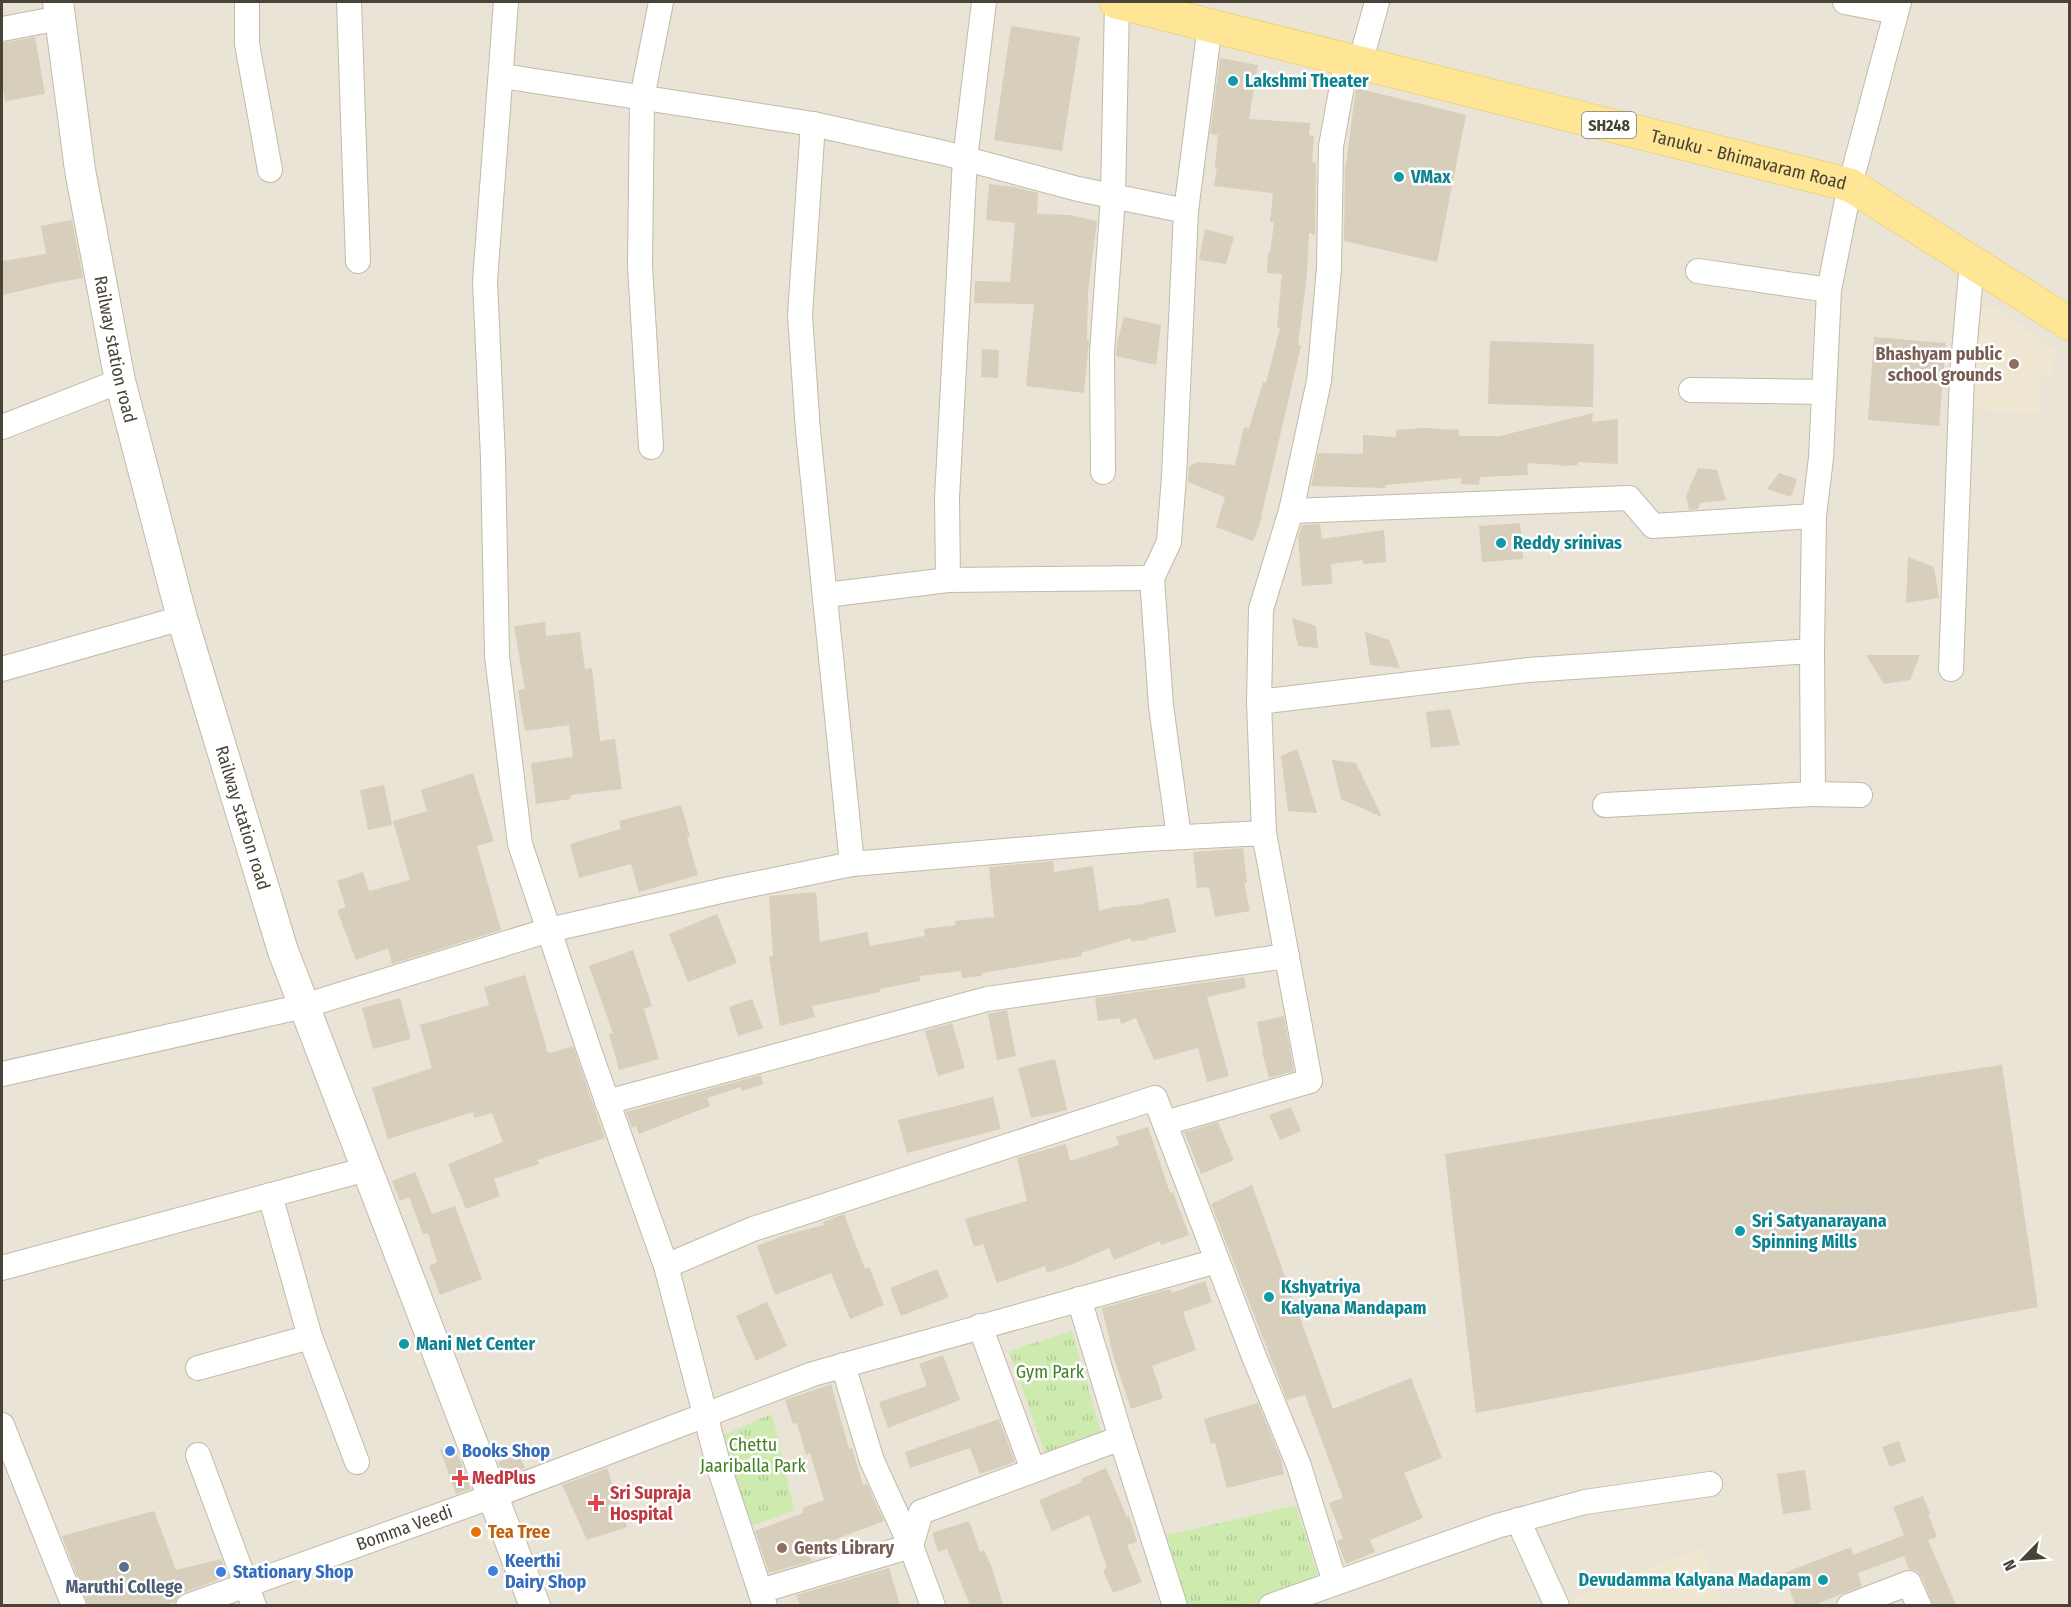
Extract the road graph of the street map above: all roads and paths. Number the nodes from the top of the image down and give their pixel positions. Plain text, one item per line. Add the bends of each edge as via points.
1 (247, 2) edge
2 (349, 2) edge
3 (506, 2) edge
4 (661, 2) edge
5 (984, 2) edge
6 (1117, 2) edge
7 (1377, 2) edge
8 (1845, 2) edge
9 (1897, 7) edge
10 (59, 10) edge
11 (1199, 16) edge
12 (2, 30) edge
13 (1354, 61) junction
14 (501, 76) junction
15 (642, 98) junction
16 (813, 124) junction
17 (965, 159) junction
18 (270, 170) dead end
19 (1850, 185) junction
20 (1113, 196) junction
21 (1185, 211) junction
22 (358, 261) dead end
23 (1972, 262) junction
24 (1698, 271) dead end
25 (1829, 290) junction
26 (2070, 324) edge
27 (120, 381) junction
28 (1691, 390) dead end
29 (1824, 392) junction
30 (2, 427) edge
31 (651, 447) dead end
32 (1103, 472) dead end
33 (1291, 511) junction
34 (1814, 516) junction
35 (1152, 578) junction
36 (948, 580) junction
37 (826, 595) junction
38 (182, 618) junction
39 (1812, 651) junction
40 (2, 669) edge
41 (1951, 669) dead end
42 (1259, 702) junction
43 (1814, 795) junction
44 (1860, 795) dead end
45 (1605, 805) dead end
46 (1264, 833) junction
47 (1179, 837) junction
48 (852, 864) junction
49 (549, 930) junction
50 (1287, 956) junction
51 (304, 1006) junction
52 (2, 1074) edge
53 (607, 1102) junction
54 (1165, 1124) junction
55 (367, 1169) junction
56 (270, 1195) junction
57 (1217, 1261) junction
58 (666, 1266) junction
59 (2, 1268) edge
60 (1079, 1299) junction
61 (980, 1326) junction
62 (310, 1337) junction
63 (843, 1365) junction
64 (198, 1368) dead end
65 (705, 1415) junction
66 (2, 1425) edge
67 (1121, 1438) junction
68 (198, 1455) dead end
69 (357, 1462) dead end
70 (1033, 1470) junction
71 (1710, 1484) dead end
72 (493, 1496) junction
73 (1518, 1520) junction
74 (911, 1546) junction
75 (1335, 1583) junction
76 (250, 1595) edge
77 (762, 1598) edge
78 (74, 1605) edge
79 (188, 1605) edge
80 (535, 1605) edge
81 (933, 1605) edge
82 (1175, 1605) edge
83 (1271, 1605) edge
84 (1557, 1605) edge
85 (1850, 1605) edge
86 (1919, 1605) edge

1 - 18 street via 247,44
2 - 22 street
3 - 14 street
4 - 15 street
5 - 17 street
6 - 11 main road, Tanuku - Bhimavaram Road / SH248
6 - 20 street
7 - 13 street
8 - 9 street
9 - 19 street
10 - 12 street
10 - 27 street, Railway station road via 80,170
11 - 13 main road, Tanuku - Bhimavaram Road / SH248
11 - 21 street
13 - 19 main road, Tanuku - Bhimavaram Road / SH248
13 - 33 street via 1331,146 1329,268 1319,381
14 - 15 street
14 - 49 street via 485,281 497,656 520,844
15 - 16 street
15 - 31 street via 640,267
16 - 17 street
16 - 37 street via 800,315
17 - 20 street
17 - 36 street via 947,498
19 - 23 main road, Tanuku - Bhimavaram Road / SH248
19 - 25 street
20 - 21 street
20 - 32 street via 1102,353
21 - 35 street via 1169,542
23 - 26 main road, Tanuku - Bhimavaram Road / SH248
23 - 41 street via 1962,376
24 - 25 street
25 - 29 street
27 - 30 street
27 - 38 street, Railway station road
28 - 29 street
29 - 34 street
33 - 34 street via 1629,498 1653,526
33 - 42 street via 1261,609
34 - 39 street
35 - 36 street
35 - 47 street via 1161,706
36 - 37 street
37 - 48 street
38 - 40 street
38 - 51 street, Railway station road via 280,940
39 - 42 street via 1528,670
39 - 43 street
42 - 46 street
43 - 44 street
43 - 45 street
46 - 47 street
46 - 50 street
47 - 48 street
48 - 49 street
49 - 51 street
49 - 53 street
50 - 53 street via 987,999
50 - 54 street via 1310,1081
51 - 52 street
51 - 55 street, Railway station road
53 - 58 street
54 - 57 street
54 - 58 street via 1155,1098 753,1229
55 - 56 street
55 - 72 street, Railway station road
56 - 59 street
56 - 62 street
57 - 60 street, Bomma Veedi
57 - 75 street via 1299,1466
58 - 65 street
60 - 61 street, Bomma Veedi
60 - 67 street
61 - 63 street, Bomma Veedi
61 - 70 street
62 - 64 street
62 - 69 street
63 - 65 street, Bomma Veedi
63 - 74 street via 872,1461
65 - 72 street, Bomma Veedi
65 - 77 street
66 - 78 street
67 - 70 street
67 - 82 street
68 - 76 street
70 - 74 street via 921,1512
71 - 73 street via 1586,1502
72 - 76 street, Bomma Veedi
72 - 80 street, Railway station road
73 - 75 street
73 - 84 street
74 - 77 street
74 - 81 street
75 - 83 street
76 - 79 street, Bomma Veedi
85 - 86 street via 1909,1583

